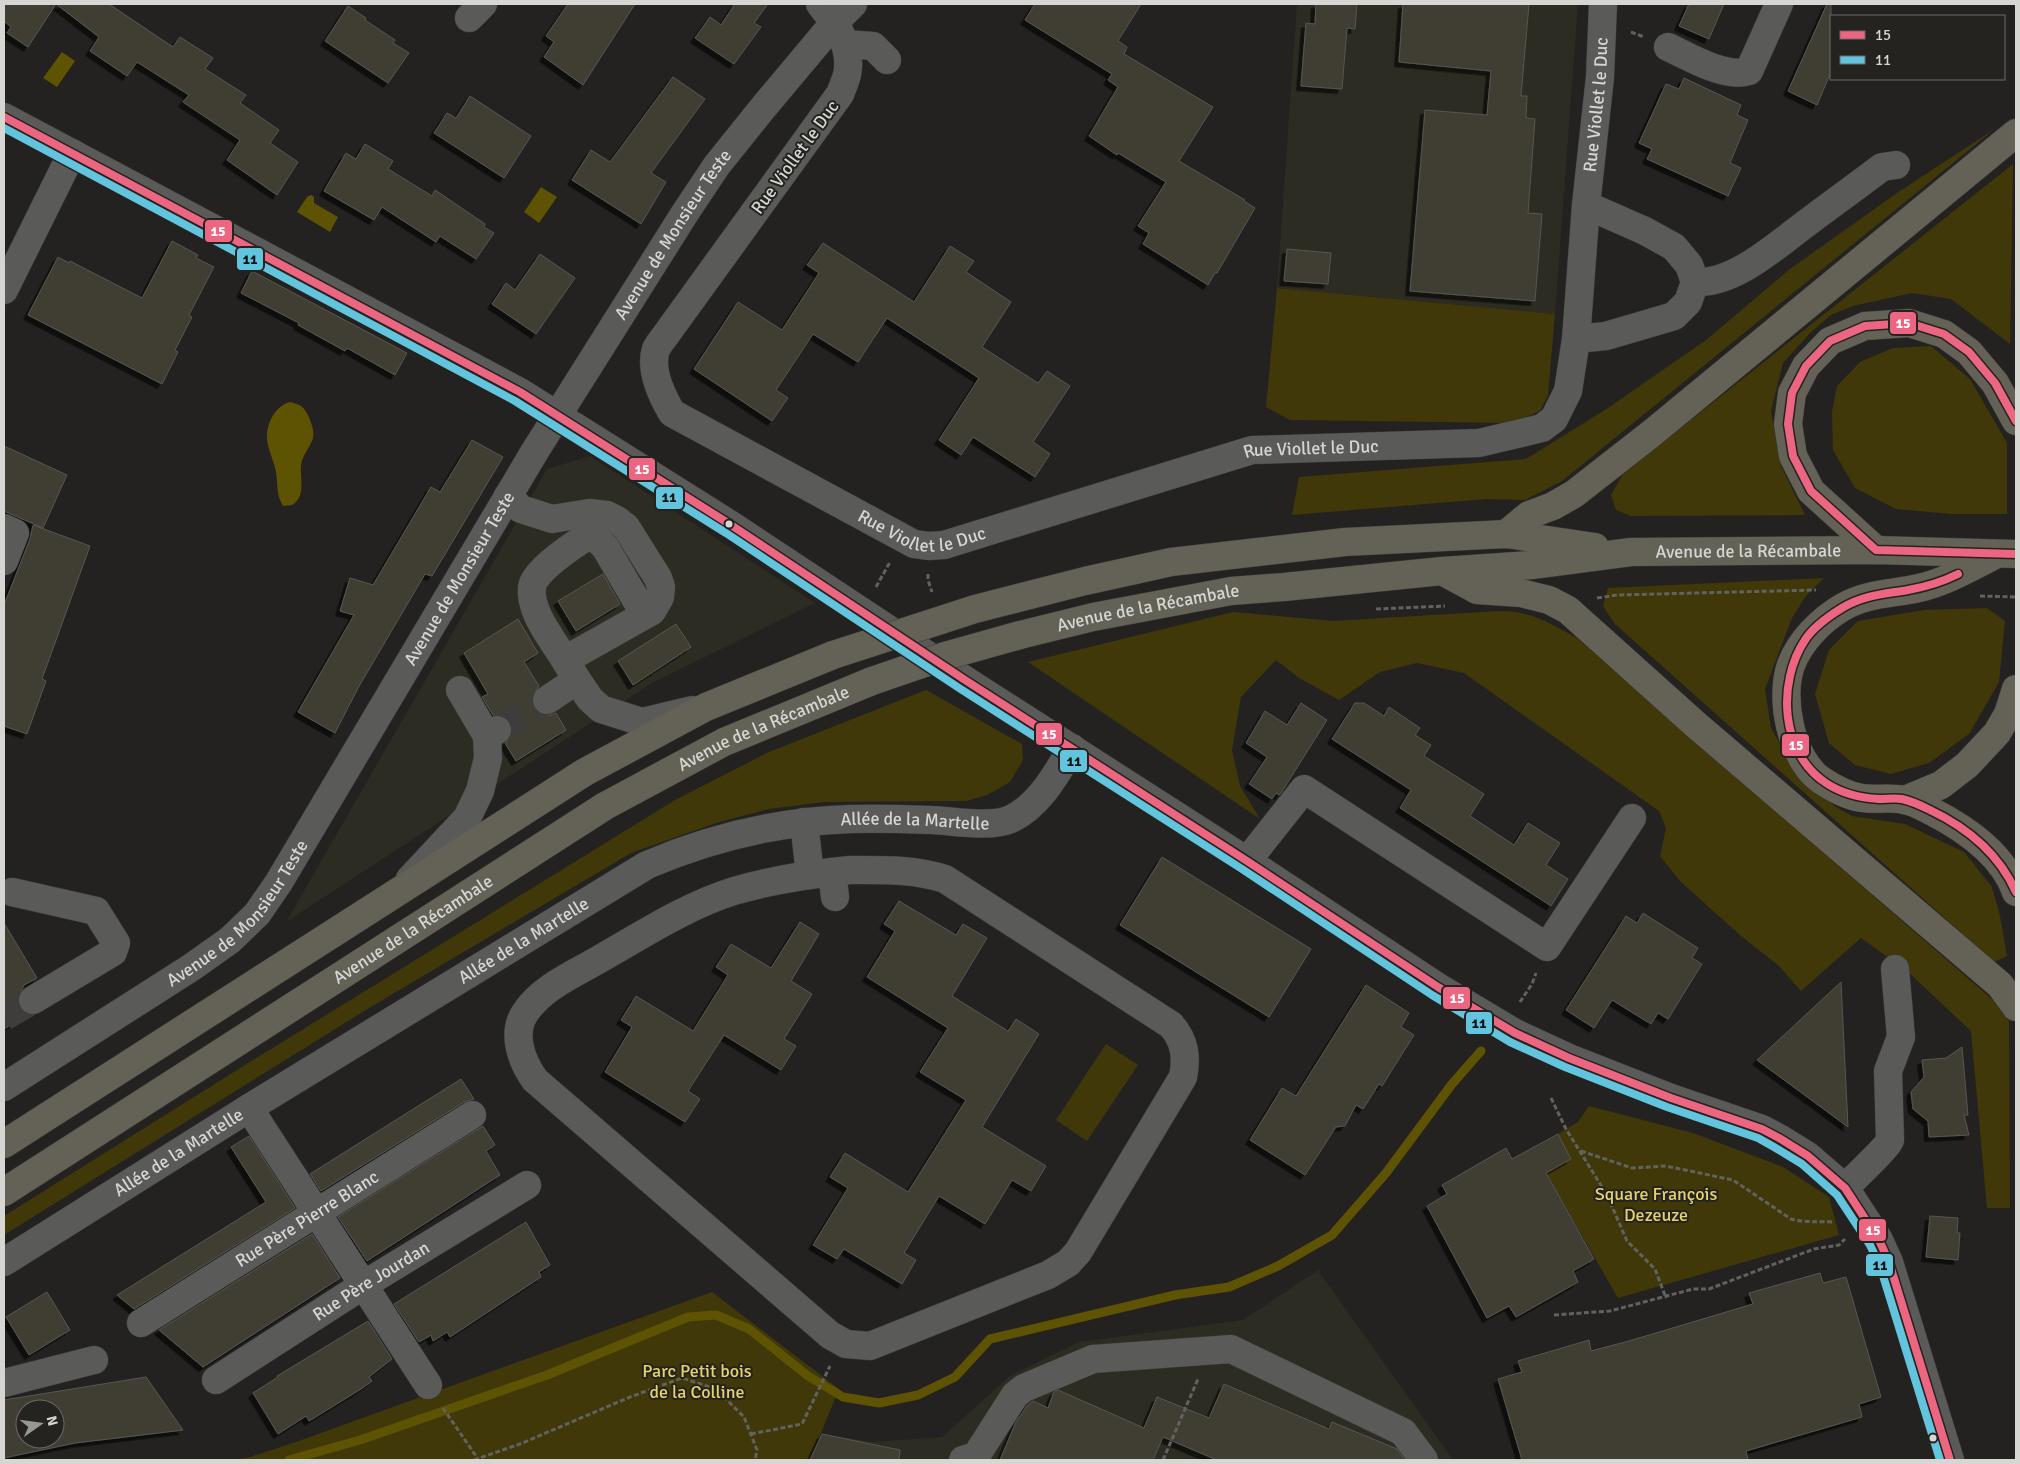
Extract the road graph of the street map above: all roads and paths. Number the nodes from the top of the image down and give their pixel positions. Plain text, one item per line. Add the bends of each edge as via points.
1 (853, 4) edge
2 (1603, 4) edge
3 (1779, 4) edge
4 (833, 24) edge
5 (1668, 47) dead end
6 (887, 60) dead end
7 (4, 117) edge
8 (2016, 133) edge
9 (72, 153) junction
10 (1896, 165) dead end
11 (1586, 204) junction
12 (1695, 282) junction
13 (4, 290) edge
14 (1576, 339) junction
15 (557, 415) junction
16 (2016, 421) edge
17 (508, 496) junction
18 (4, 528) edge
19 (1506, 534) junction
20 (916, 542) junction
21 (1876, 550) junction
22 (1631, 552) junction
23 (2006, 554) edge
24 (4, 561) edge
25 (1442, 571) junction
26 (934, 596) dead end
27 (1973, 596) dead end
28 (2016, 597) edge
29 (1453, 605) dead end
30 (1844, 606) junction
31 (1374, 609) dead end
32 (1568, 610) junction
33 (862, 611) junction
34 (646, 615) junction
35 (571, 670) junction
36 (2016, 689) edge
37 (460, 690) dead end
38 (547, 700) tunnel mouth
39 (706, 707) junction
40 (1072, 748) junction
41 (1905, 800) junction
42 (1632, 818) dead end
43 (804, 822) junction
44 (1248, 861) junction
45 (826, 881) junction
46 (399, 890) junction
47 (12, 892) dead end
48 (2016, 892) edge
49 (1895, 969) dead end
50 (1532, 984) dead end
51 (33, 1000) tunnel mouth
52 (1525, 1007) dead end
53 (2016, 1007) edge
54 (4, 1087) edge
55 (1551, 1098) dead end
56 (249, 1108) junction
57 (472, 1115) dead end
58 (4, 1144) edge
59 (1581, 1151) junction
60 (527, 1185) dead end
61 (1844, 1188) junction
62 (4, 1192) edge
63 (317, 1214) junction
64 (1857, 1222) junction
65 (4, 1262) edge
66 (364, 1284) junction
67 (1666, 1298) junction
68 (1554, 1315) dead end
69 (141, 1323) dead end
70 (1210, 1351) junction
71 (94, 1360) dead end
72 (824, 1378) dead end
73 (216, 1380) dead end
74 (4, 1383) edge
75 (434, 1394) joint
76 (751, 1434) junction
77 (476, 1460) edge
78 (755, 1460) edge
79 (962, 1460) edge
80 (1162, 1460) edge
81 (1424, 1460) edge
82 (1950, 1460) edge

1 - 4 street, Avenue de Monsieur Teste
2 - 11 street, Rue Viollet le Duc via 1600,77
3 - 5 street via 1749,71 1742,74 1729,74
4 - 6 street via 873,46
4 - 15 street, Avenue de Monsieur Teste via 717,165
4 - 20 street, Rue Viollet le Duc via 848,69 840,94 665,336 656,350 655,368 663,398 672,413
7 - 9 street
8 - 19 main road via 1652,433 1574,494 1529,515
9 - 13 street
9 - 15 street via 520,392
10 - 12 street via 1882,167 1751,264 1722,278
11 - 12 street via 1674,247 1689,265
11 - 14 street, Rue Viollet le Duc
12 - 14 street via 1688,302 1674,316 1606,336
14 - 20 street, Rue Viollet le Duc via 1568,391 1554,419 1542,428 1479,443 1252,450 944,545
15 - 17 street, Avenue de Monsieur Teste
15 - 33 street
16 - 21 main road via 1996,383 1969,352 1944,334 1909,323 1865,326 1830,342 1806,366 1792,393 1788,424 1793,456 1811,491
17 - 34 street via 521,509 552,519 589,513 617,520 626,527 661,587 657,604
17 - 54 street, Avenue de Monsieur Teste via 257,914 230,940 192,967
18 - 24 street via 15,533
19 - 22 main road, Avenue de la Récambale
19 - 39 main road, Avenue de la Récambale, bridge via 1345,542 1171,562 975,609 833,655
20 - 26 path
20 - 33 path
21 - 22 main road, Avenue de la Récambale
21 - 23 main road, Avenue de la Récambale
22 - 25 main road, Avenue de la Récambale via 1532,565
23 - 30 main road via 1938,582 1871,595
25 - 32 main road via 1476,590 1521,593 1549,600
25 - 62 main road, Avenue de la Récambale, bridge via 1232,591 1092,617 945,656 872,681 724,742 605,806
27 - 28 path
29 - 31 path
30 - 32 path via 1817,590 1807,590 1617,595 1585,600
30 - 41 main road via 1804,640 1791,666 1788,714 1793,739 1805,763 1819,778 1839,791 1861,798
32 - 53 main road via 1695,724 2000,985
33 - 40 street
34 - 35 street
34 - 35 street via 606,547 597,539 586,537 551,563 532,586 533,602 539,617
35 - 38 street
35 - 39 street via 590,699 601,709 642,722
36 - 41 main road via 2008,714 1997,733 1967,765 1941,785
37 - 46 street via 492,733 480,791 467,818
39 - 46 main road, Avenue de la Récambale via 586,772
40 - 43 street, Allée de la Martelle via 1036,800 1011,819 994,823 900,818
40 - 44 street
41 - 48 main road via 1974,836 2012,879
42 - 44 street via 1547,947 1304,789
43 - 45 street
43 - 56 street, Allée de la Martelle via 732,835 647,865
44 - 61 street via 1438,987 1515,1033 1671,1098 1762,1129 1808,1156
45 - 45 street via 735,891 703,902 544,993 525,1012 520,1024 520,1052 525,1067 535,1080 830,1334 846,1344 870,1346 1048,1275 1068,1263 1078,1252 1182,1077 1186,1055 1178,1032 1171,1025 945,879 901,870
46 - 58 main road, Avenue de la Récambale
47 - 51 street via 96,911 116,943 112,952
49 - 61 street via 1901,1037 1888,1071 1890,1140 1888,1146
50 - 52 path via 1520,1003
55 - 59 path
56 - 63 street
56 - 65 street, Allée de la Martelle
57 - 63 street, Rue Père Pierre Blanc
59 - 64 path via 1632,1168 1666,1166 1732,1180 1791,1219 1801,1222
59 - 67 path via 1608,1195 1627,1240 1655,1269
60 - 66 street, Rue Père Jourdan
61 - 64 street
63 - 66 street
63 - 69 street, Rue Père Pierre Blanc
64 - 67 path via 1839,1245 1814,1249 1709,1289 1693,1289
64 - 82 street via 1879,1240 1889,1262
66 - 73 street, Rue Père Jourdan
66 - 75 street
67 - 68 path via 1610,1311
70 - 79 street via 1093,1359 1024,1388 1015,1395 976,1456
70 - 80 path
70 - 81 street via 1231,1349 1403,1432
71 - 74 street
72 - 76 path via 802,1424
75 - 77 path
76 - 77 path via 744,1417 716,1389 682,1378
76 - 78 path via 758,1450

